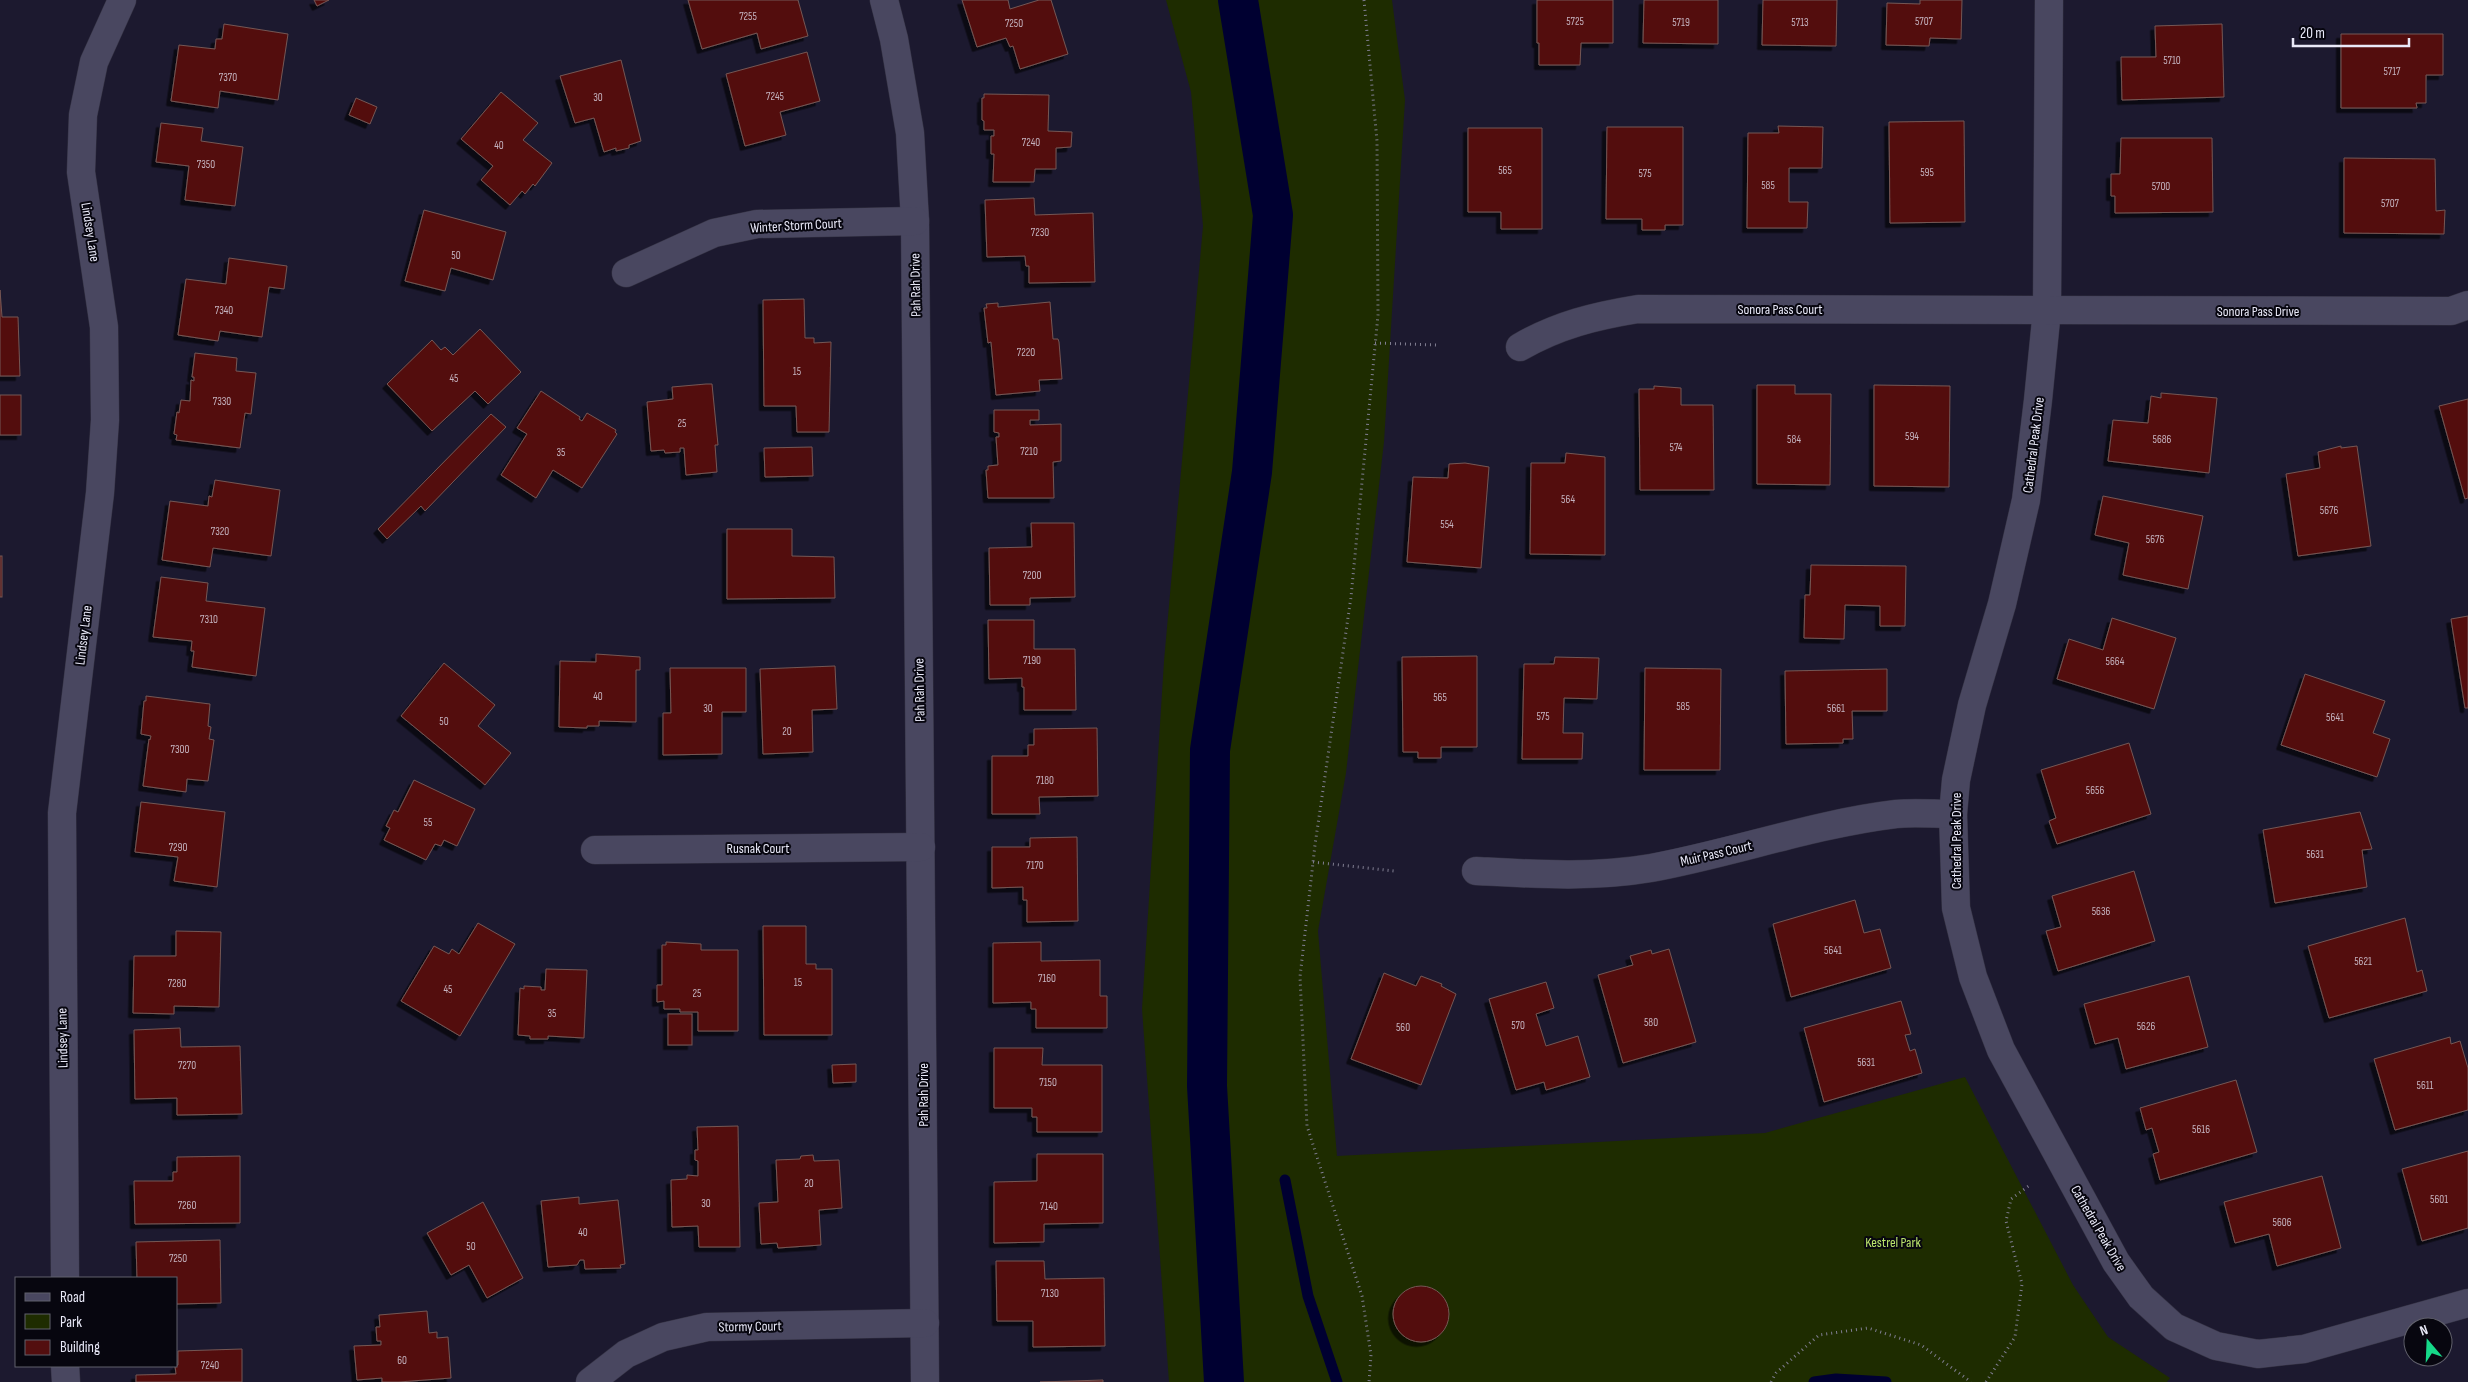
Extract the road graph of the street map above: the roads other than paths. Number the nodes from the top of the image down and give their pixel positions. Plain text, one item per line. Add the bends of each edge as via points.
1 (122, 0) edge
2 (884, 0) edge
3 (2049, 0) edge
4 (915, 221) junction
5 (626, 273) dead end
6 (2468, 305) edge
7 (2047, 310) junction
8 (1520, 348) dead end
9 (1953, 814) junction
10 (921, 847) junction
11 (595, 850) dead end
12 (1476, 872) dead end
13 (65, 1277) edge
14 (2468, 1303) edge
15 (925, 1323) junction
16 (66, 1367) edge
17 (66, 1382) edge
18 (590, 1382) edge
19 (925, 1382) edge

1 - 13 street, Lindsey Lane via 94,62 83,115 81,172 104,327 106,420 62,813
2 - 4 street, Pah Rah Drive via 910,133
3 - 7 street, Cathedral Peak Drive
4 - 5 street, Winter Storm Court via 757,224 714,233
4 - 10 street, Pah Rah Drive
6 - 7 street, Sonora Pass Drive via 2451,311
7 - 8 street, Sonora Pass Court via 1638,309 1593,316 1541,335
7 - 9 street, Cathedral Peak Drive via 2026,500 2002,604 1972,705 1956,780
9 - 12 street, Muir Pass Court via 1898,814 1824,826 1721,854 1648,868 1562,875
9 - 14 street, Cathedral Peak Drive via 1956,908 1973,977 2001,1050 2116,1262 2142,1297 2174,1327 2216,1346 2258,1354 2304,1349
10 - 11 street, Rusnak Court
10 - 15 street, Pah Rah Drive
15 - 18 street, Stormy Court via 707,1327 663,1337 626,1354
15 - 19 street, Pah Rah Drive
16 - 17 street

